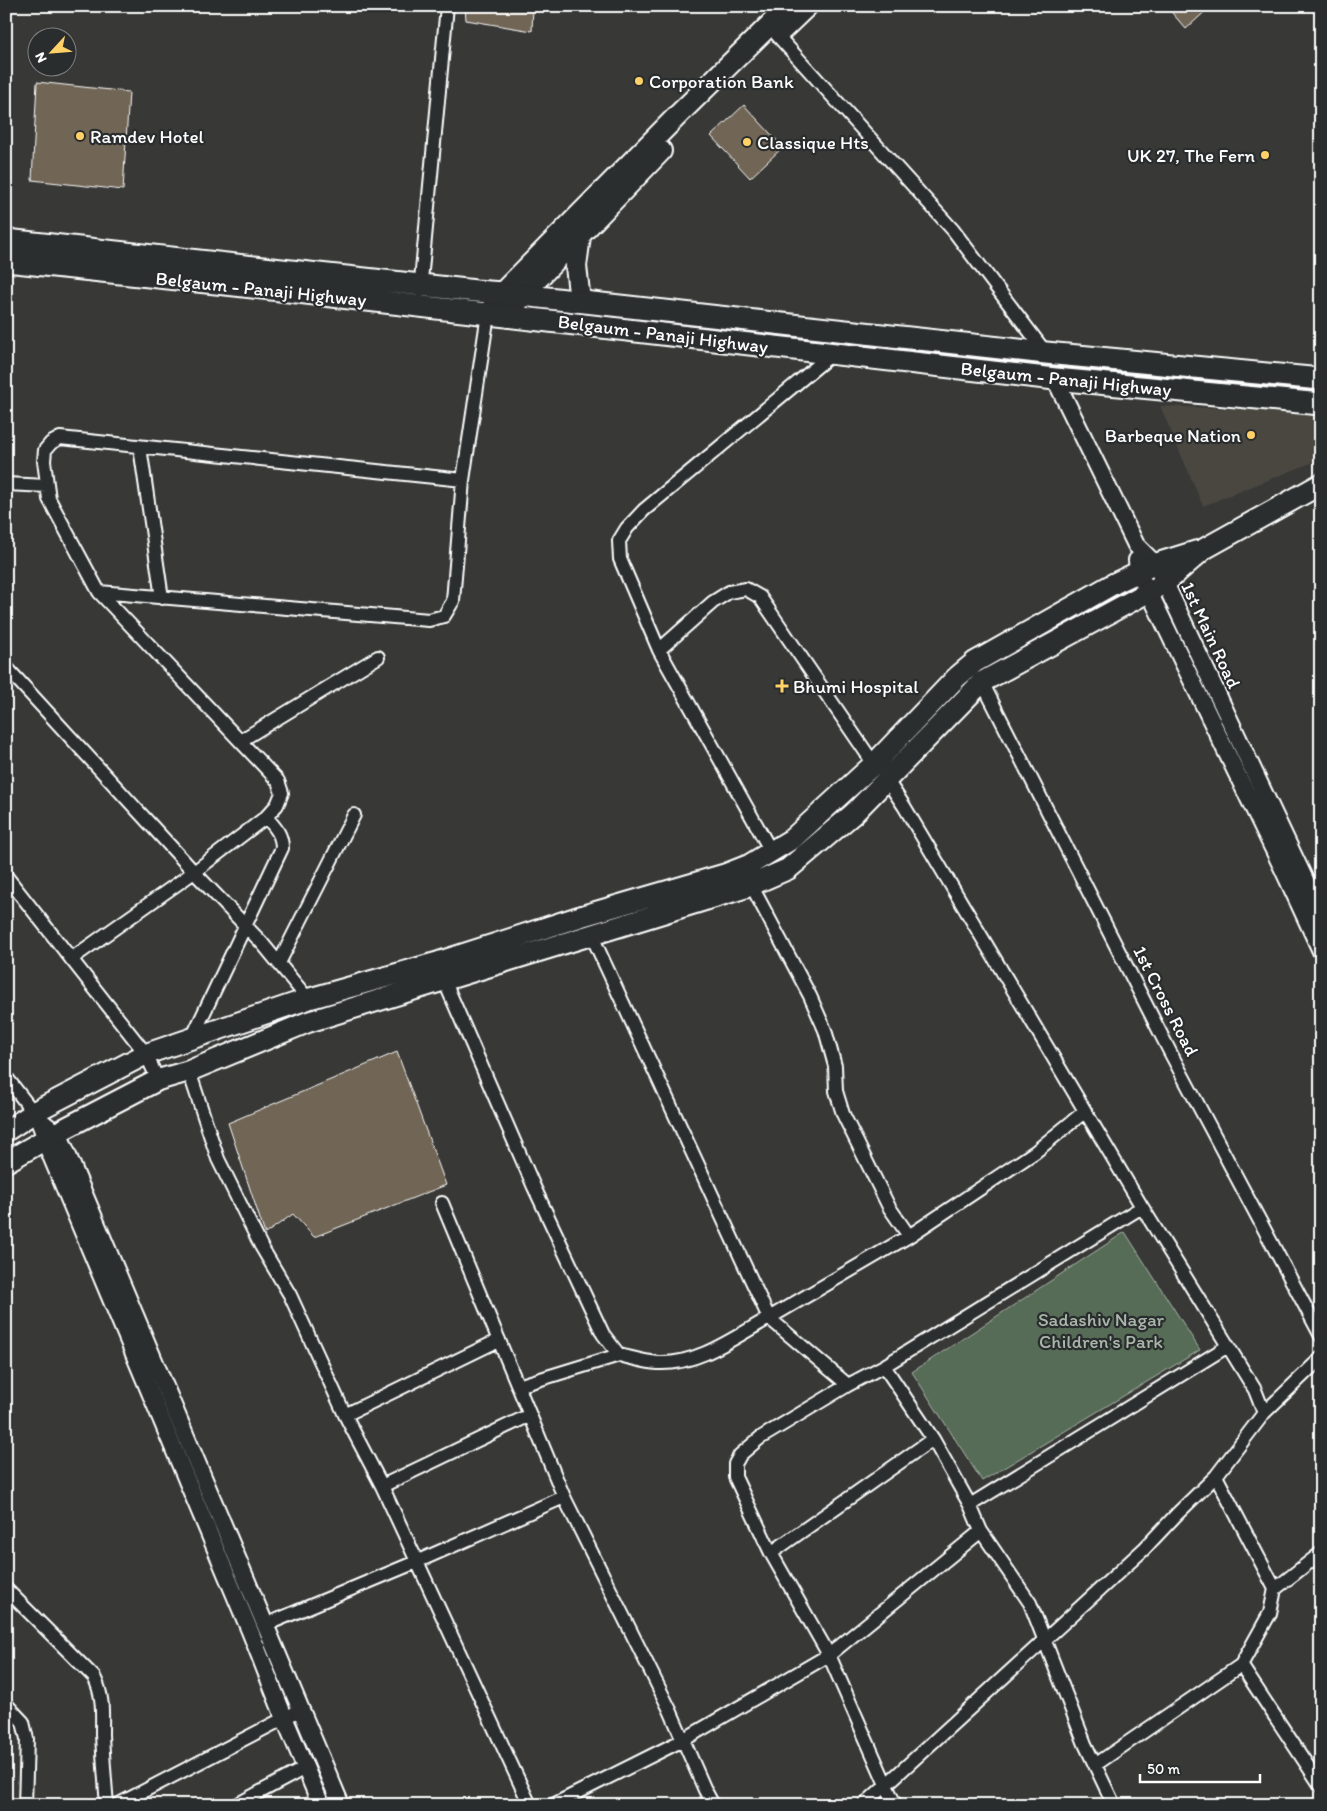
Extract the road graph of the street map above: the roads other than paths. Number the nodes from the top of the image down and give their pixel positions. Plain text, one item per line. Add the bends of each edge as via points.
1 (447, 6) edge
2 (789, 6) edge
3 (807, 6) edge
4 (777, 35) junction
5 (580, 236) junction
6 (6, 240) edge
7 (6, 261) edge
8 (420, 284) junction
9 (512, 294) junction
10 (580, 301) junction
11 (418, 306) junction
12 (488, 314) junction
13 (509, 317) junction
14 (1046, 353) junction
15 (832, 354) junction
16 (1055, 379) junction
17 (1321, 380) edge
18 (1321, 404) edge
19 (140, 447) junction
20 (463, 480) junction
21 (6, 484) edge
22 (1321, 484) edge
23 (47, 486) junction
24 (1204, 549) junction
25 (1146, 568) junction
26 (1157, 588) junction
27 (98, 592) junction
28 (162, 598) junction
29 (658, 650) junction
30 (378, 657) dead end
31 (6, 666) edge
32 (982, 682) junction
33 (240, 741) junction
34 (880, 772) junction
35 (354, 815) dead end
36 (266, 817) junction
37 (772, 853) junction
38 (194, 872) junction
39 (6, 876) edge
40 (747, 877) junction
41 (1321, 914) edge
42 (245, 925) junction
43 (591, 934) junction
44 (1321, 951) edge
45 (71, 959) junction
46 (279, 963) junction
47 (444, 980) junction
48 (308, 999) junction
49 (191, 1040) junction
50 (146, 1054) junction
51 (189, 1071) junction
52 (6, 1078) edge
53 (158, 1080) junction
54 (1084, 1112) junction
55 (34, 1114) junction
56 (6, 1131) edge
57 (51, 1136) junction
58 (6, 1162) edge
59 (442, 1203) dead end
60 (1142, 1207) junction
61 (909, 1236) junction
62 (769, 1318) junction
63 (1321, 1336) edge
64 (499, 1340) junction
65 (1228, 1346) junction
66 (619, 1355) junction
67 (1321, 1358) edge
68 (884, 1366) junction
69 (848, 1385) junction
70 (518, 1386) junction
71 (1264, 1413) junction
72 (345, 1415) junction
73 (530, 1415) junction
74 (933, 1439) junction
75 (1216, 1476) junction
76 (382, 1486) junction
77 (564, 1497) junction
78 (970, 1505) junction
79 (982, 1531) junction
80 (1321, 1553) edge
81 (771, 1554) junction
82 (416, 1562) junction
83 (6, 1589) edge
84 (1275, 1589) junction
85 (264, 1624) junction
86 (1045, 1639) junction
87 (829, 1655) junction
88 (1241, 1665) junction
89 (6, 1704) edge
90 (300, 1710) junction
91 (284, 1717) junction
92 (683, 1740) junction
93 (1095, 1765) junction
94 (305, 1768) junction
95 (886, 1784) junction
96 (1321, 1786) edge
97 (25, 1805) edge
98 (107, 1805) edge
99 (117, 1805) edge
100 (236, 1805) edge
101 (321, 1805) edge
102 (341, 1805) edge
103 (530, 1805) edge
104 (553, 1805) edge
105 (713, 1805) edge
106 (864, 1805) edge
107 (895, 1805) edge
108 (1114, 1805) edge

1 - 8 street
2 - 9 main road via 688,105
3 - 4 main road
4 - 5 main road
4 - 14 street via 953,230
5 - 9 main road
5 - 10 main road via 576,266
6 - 8 highway, Belgaum - Panaji Highway
7 - 11 highway, Belgaum - Panaji Highway
8 - 9 highway, Belgaum - Panaji Highway
8 - 11 street
9 - 10 highway, Belgaum - Panaji Highway
9 - 12 main road
9 - 13 main road
10 - 14 highway, Belgaum - Panaji Highway
11 - 12 highway, Belgaum - Panaji Highway
12 - 13 highway, Belgaum - Panaji Highway
12 - 20 street
13 - 15 highway, Belgaum - Panaji Highway
14 - 17 highway, Belgaum - Panaji Highway
15 - 16 highway, Belgaum - Panaji Highway
15 - 29 street via 644,510 619,540 620,559
16 - 18 highway, Belgaum - Panaji Highway
16 - 25 street
19 - 20 street
19 - 23 street via 60,438 45,450
19 - 28 street
20 - 28 street via 453,601 444,616 429,620
21 - 23 street
22 - 24 main road
23 - 27 street via 49,499
24 - 25 main road
24 - 26 main road
25 - 26 street
25 - 34 main road via 975,662 957,677
26 - 32 main road
26 - 41 street, 1st Main Road
26 - 44 street
27 - 28 street
27 - 33 street
29 - 34 street via 714,602 729,592 746,589 760,598
29 - 37 street
30 - 33 street
31 - 38 street
32 - 34 main road
32 - 63 street, 1st Cross Road via 1170,1052
33 - 36 street via 278,781 282,793
34 - 37 main road
34 - 40 main road via 853,814 797,862 777,874
34 - 54 street via 904,806
35 - 46 street
36 - 38 street
36 - 42 street via 279,832 282,848
37 - 40 main road
38 - 42 street
38 - 45 street
39 - 45 street
40 - 43 main road
40 - 48 main road via 582,916 439,962
40 - 61 street via 825,1030 843,1114 889,1207
42 - 46 street
42 - 49 street
43 - 47 main road
43 - 62 street
45 - 50 street
46 - 48 street
47 - 51 main road via 308,1022
47 - 66 street via 534,1187 603,1334
48 - 49 main road
49 - 50 main road
50 - 53 street
50 - 55 main road
51 - 53 main road
51 - 72 street via 218,1159 261,1246 290,1295
52 - 55 street
53 - 57 main road
54 - 60 street
54 - 61 street via 1035,1152
55 - 56 main road
55 - 57 street
57 - 58 main road
57 - 85 street
57 - 91 street
59 - 64 street
60 - 65 street
60 - 68 street
61 - 62 street
62 - 66 street via 700,1356 677,1362 657,1363
62 - 69 street
64 - 70 street
64 - 72 street
65 - 71 street via 1255,1390
65 - 78 street
66 - 70 street
67 - 71 street
68 - 69 street
68 - 74 street
69 - 81 street via 760,1438 740,1455 735,1464 735,1477
70 - 73 street
71 - 75 street
72 - 76 street
73 - 76 street
73 - 77 street
74 - 78 street
74 - 81 street
75 - 84 street
75 - 86 street via 1144,1549
76 - 82 street
77 - 82 street
77 - 92 street
78 - 79 street
79 - 86 street via 1030,1603
79 - 87 street
80 - 84 street
81 - 87 street
82 - 85 street
82 - 103 street
83 - 98 street via 94,1677 99,1686
84 - 88 street via 1270,1613
85 - 90 street
86 - 93 street
86 - 95 street
87 - 92 street
87 - 95 street
88 - 93 street
88 - 96 street
89 - 97 street via 23,1722 27,1739
90 - 91 street
90 - 102 street
91 - 94 street
91 - 99 street
92 - 104 street
92 - 105 street
93 - 108 street
94 - 100 street
94 - 101 street
95 - 106 street
95 - 107 street

